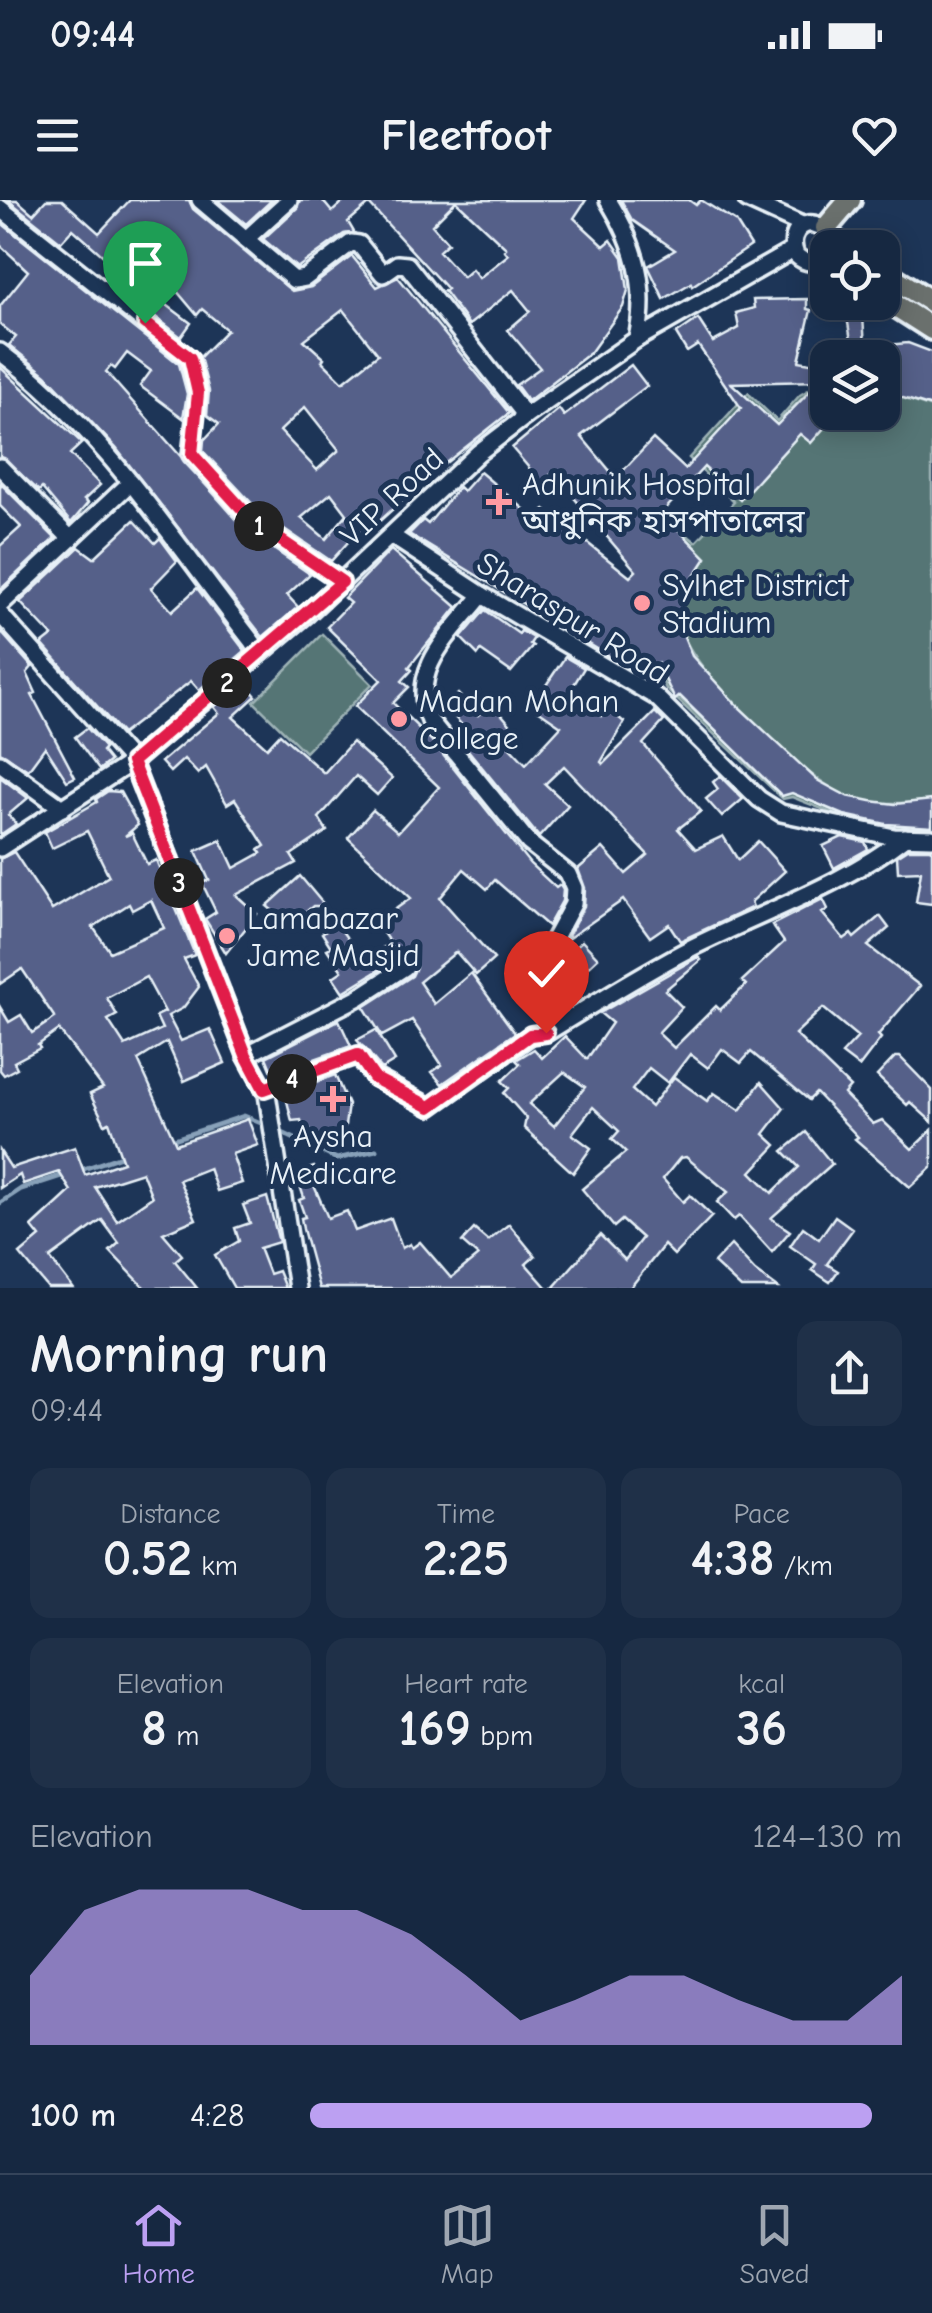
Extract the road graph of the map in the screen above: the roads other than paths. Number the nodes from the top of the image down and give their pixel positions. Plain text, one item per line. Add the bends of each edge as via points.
1 (200, 200) edge
2 (289, 200) edge
3 (608, 200) edge
4 (747, 200) edge
5 (850, 200) edge
6 (0, 208) edge
7 (802, 225) junction
8 (818, 230) edge
9 (838, 230) edge
10 (246, 239) junction
11 (793, 250) junction
12 (810, 260) edge
13 (900, 282) edge
14 (932, 302) edge
15 (900, 309) edge
16 (932, 329) edge
17 (638, 339) junction
18 (0, 352) edge
19 (526, 416) junction
20 (0, 467) edge
21 (129, 484) junction
22 (392, 536) junction
23 (71, 538) junction
24 (342, 582) junction
25 (482, 595) junction
26 (0, 605) edge
27 (0, 614) edge
28 (261, 653) junction
29 (132, 762) junction
30 (0, 764) edge
31 (62, 808) junction
32 (905, 837) junction
33 (932, 838) edge
34 (0, 848) edge
35 (552, 943) dead end
36 (405, 967) dead end
37 (246, 1055) junction
38 (265, 1091) junction
39 (297, 1288) edge

1 - 10 street
2 - 10 street
3 - 17 street via 638,259
4 - 7 street
5 - 9 main road
6 - 24 street via 190,358 198,393 192,454 254,522
7 - 8 street via 814,223
7 - 11 street
10 - 19 street via 298,281 350,243 360,244 383,274 407,265
11 - 12 street
11 - 17 street, VIP Road
13 - 14 main road
15 - 16 main road
17 - 19 street, VIP Road
18 - 21 street via 52,396
19 - 22 street, VIP Road
20 - 23 street
21 - 23 street
21 - 28 street
22 - 24 street, VIP Road
22 - 25 street, Sharaspur Road
23 - 26 street
24 - 28 street, VIP Road
25 - 32 street, Sharaspur Road via 656,697 780,813
25 - 35 street via 424,674 423,705 528,843 568,874 573,904
27 - 29 street
28 - 29 street, VIP Road
29 - 31 street, VIP Road
29 - 37 street
30 - 31 street
31 - 34 street, VIP Road
32 - 33 street, Sharaspur Road
32 - 38 street via 546,1033 530,1035 430,1107 374,1078 358,1055
36 - 37 street
37 - 38 street
38 - 39 street

